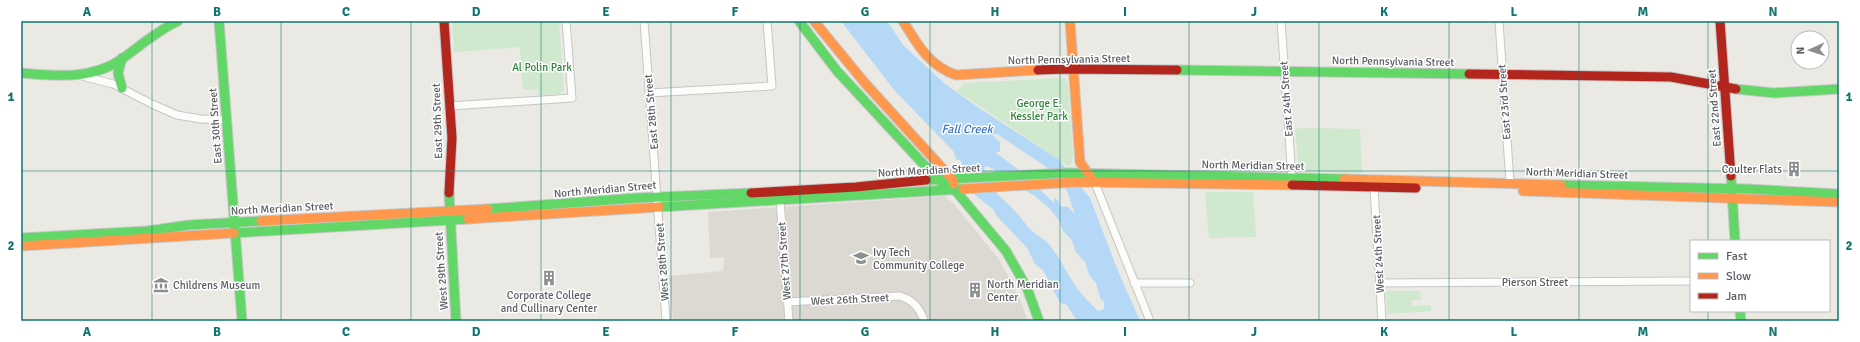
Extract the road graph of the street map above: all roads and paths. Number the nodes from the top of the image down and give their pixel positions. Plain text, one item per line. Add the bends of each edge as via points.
1 (178, 21) edge
2 (219, 21) edge
3 (444, 21) edge
4 (566, 21) edge
5 (644, 21) edge
6 (767, 21) edge
7 (799, 21) edge
8 (814, 21) edge
9 (903, 21) edge
10 (1070, 21) edge
11 (1281, 21) edge
12 (1499, 21) edge
13 (1720, 21) edge
14 (122, 58) junction
15 (1073, 69) junction
16 (1284, 72) junction
17 (21, 73) edge
18 (1502, 75) junction
19 (80, 76) junction
20 (122, 88) junction
21 (1725, 88) junction
22 (1839, 89) edge
23 (649, 94) junction
24 (450, 106) junction
25 (226, 120) junction
26 (1087, 173) junction
27 (1292, 178) junction
28 (938, 180) junction
29 (953, 180) junction
30 (1095, 183) junction
31 (1510, 183) junction
32 (1374, 188) junction
33 (955, 190) junction
34 (1732, 193) junction
35 (1839, 194) edge
36 (780, 200) junction
37 (1839, 202) edge
38 (657, 203) junction
39 (449, 216) junction
40 (234, 228) junction
41 (21, 238) edge
42 (1735, 240) edge
43 (21, 246) edge
44 (1690, 281) edge
45 (1190, 282) dead end
46 (1134, 283) junction
47 (1379, 283) junction
48 (787, 302) junction
49 (242, 321) edge
50 (456, 321) edge
51 (666, 321) edge
52 (789, 321) edge
53 (924, 321) edge
54 (1039, 321) edge
55 (1150, 321) edge
56 (1382, 321) edge

1 - 14 main road via 153,33
2 - 25 main road, East 30th Street
3 - 24 main road, East 29th Street
4 - 24 street via 572,98
5 - 23 street, East 28th Street
6 - 23 street via 772,86
7 - 28 main road via 854,91
8 - 29 main road via 849,67
9 - 15 main road, North Pennsylvania Street via 933,64 946,72 961,75
10 - 15 main road
11 - 16 street, East 24th Street
12 - 18 street, East 23rd Street
13 - 21 main road, East 22nd Street
14 - 19 main road via 102,69
14 - 20 main road via 117,75
15 - 16 main road, North Pennsylvania Street
15 - 26 main road via 1080,162
16 - 18 main road, North Pennsylvania Street
16 - 27 street, East 24th Street
17 - 19 main road
18 - 21 main road, North Pennsylvania Street via 1671,77 1691,79
18 - 31 street, East 23rd Street
19 - 20 street via 105,81
20 - 25 street via 154,106 177,114 201,119
21 - 22 main road, North Pennsylvania Street via 1767,93
21 - 34 main road, East 22nd Street
23 - 38 street, East 28th Street
24 - 39 main road, East 29th Street via 452,138
25 - 40 main road, East 30th Street
26 - 27 main road, North Meridian Street
26 - 29 main road, North Meridian Street
26 - 30 main road
27 - 31 main road, North Meridian Street
28 - 29 main road, North Meridian Street
28 - 33 main road
28 - 38 main road, North Meridian Street
29 - 33 main road
30 - 32 main road, North Meridian Street
30 - 33 main road, North Meridian Street
30 - 46 street
31 - 34 main road, North Meridian Street
32 - 34 main road, North Meridian Street
32 - 47 street, West 24th Street
33 - 36 main road, North Meridian Street
33 - 54 main road via 1006,251 1027,288
34 - 35 main road, North Meridian Street
34 - 37 main road, North Meridian Street
34 - 42 main road, East 22nd Street
36 - 38 main road, North Meridian Street
36 - 48 street, West 27th Street
38 - 39 main road, North Meridian Street
38 - 51 street, West 28th Street
39 - 40 main road, North Meridian Street
39 - 50 main road, West 29th Street
40 - 41 main road, North Meridian Street via 189,225 147,231
40 - 43 main road, North Meridian Street
40 - 49 main road, East 30th Street
44 - 47 street, Pierson Street
45 - 46 street
46 - 55 street
47 - 56 street, West 24th Street
48 - 52 street, West 27th Street
48 - 53 street, West 26th Street via 899,296 917,306

